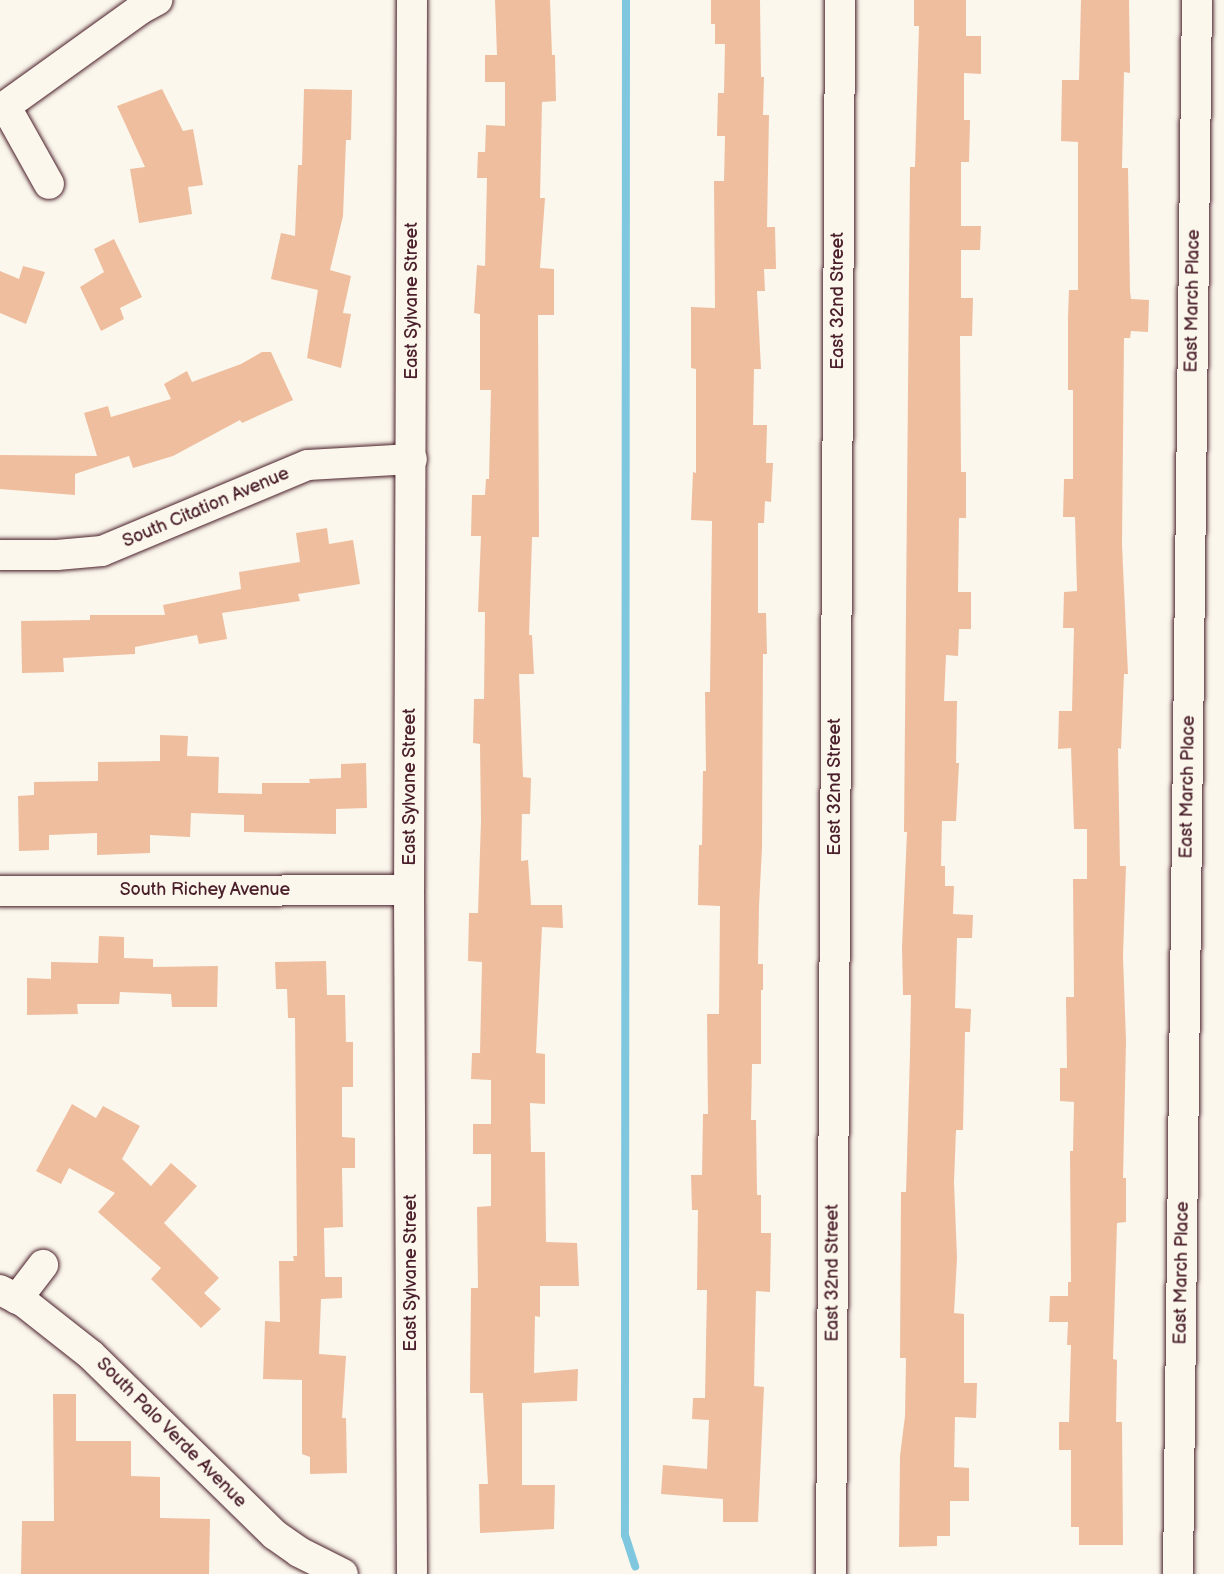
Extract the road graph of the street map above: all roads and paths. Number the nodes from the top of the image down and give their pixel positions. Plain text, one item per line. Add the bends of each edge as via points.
1 (412, 0) edge
2 (840, 0) edge
3 (1197, 0) edge
4 (143, 3) edge
5 (3, 108) edge
6 (49, 184) dead end
7 (412, 459) junction
8 (0, 555) edge
9 (409, 890) junction
10 (0, 891) edge
11 (43, 1265) dead end
12 (9, 1294) edge
13 (343, 1574) edge
14 (412, 1574) edge
15 (831, 1574) edge
16 (1178, 1574) edge

1 - 7 street, East Sylvane Street
2 - 15 street, East 32nd Street
3 - 16 street, East March Place
4 - 5 street
5 - 6 street
7 - 8 street, South Citation Avenue via 308,465 102,551
7 - 9 street, East Sylvane Street
9 - 10 street, South Richey Avenue
9 - 14 street, East Sylvane Street
11 - 12 street
12 - 13 street, South Palo Verde Avenue via 60,1327 91,1355 275,1535

